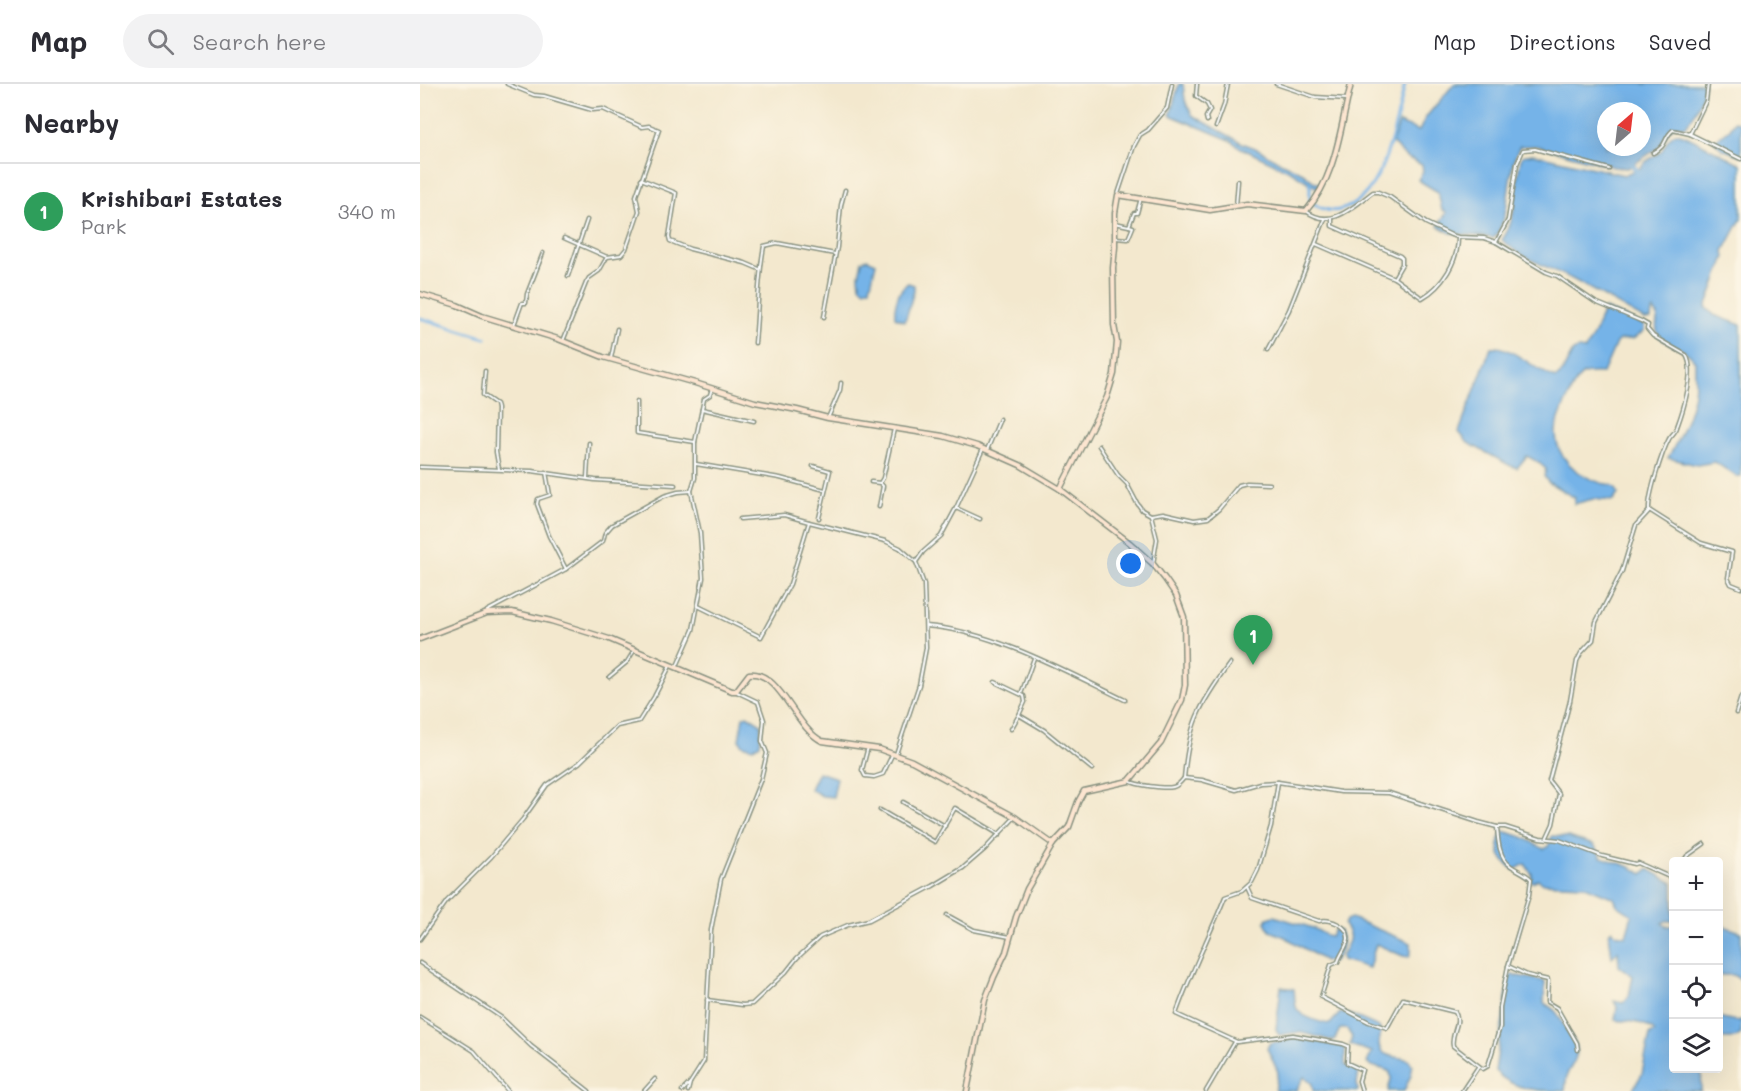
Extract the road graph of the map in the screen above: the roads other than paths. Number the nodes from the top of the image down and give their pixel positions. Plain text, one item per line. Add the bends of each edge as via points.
1 (507, 84) edge
2 (1172, 84) edge
3 (1197, 84) edge
4 (1228, 84) edge
5 (1276, 84) edge
6 (1351, 84) edge
7 (1708, 84) edge
8 (1347, 99) junction
9 (1207, 121) dead end
10 (1216, 127) dead end
11 (1690, 134) junction
12 (1653, 153) dead end
13 (1741, 159) edge
14 (1609, 169) dead end
15 (641, 179) junction
16 (1238, 181) dead end
17 (845, 190) dead end
18 (1118, 195) junction
19 (1141, 198) junction
20 (1236, 206) junction
21 (1307, 210) junction
22 (1332, 218) junction
23 (1325, 219) junction
24 (587, 220) dead end
25 (1115, 223) junction
26 (1129, 226) junction
27 (1458, 237) junction
28 (564, 238) dead end
29 (1116, 238) junction
30 (1496, 242) junction
31 (578, 244) junction
32 (1316, 244) junction
33 (543, 254) dead end
34 (835, 254) junction
35 (607, 257) junction
36 (759, 269) junction
37 (568, 276) dead end
38 (1394, 278) junction
39 (420, 294) edge
40 (824, 317) dead end
41 (514, 325) junction
42 (618, 329) dead end
43 (563, 341) junction
44 (755, 343) dead end
45 (1269, 350) dead end
46 (611, 359) junction
47 (485, 371) dead end
48 (841, 383) dead end
49 (712, 388) junction
50 (637, 402) dead end
51 (702, 409) junction
52 (828, 418) junction
53 (1000, 419) dead end
54 (754, 421) dead end
55 (894, 429) junction
56 (695, 442) junction
57 (589, 443) dead end
58 (1099, 446) dead end
59 (985, 449) junction
60 (695, 464) junction
61 (813, 466) dead end
62 (420, 467) edge
63 (499, 469) junction
64 (546, 472) junction
65 (587, 478) junction
66 (871, 482) dead end
67 (880, 483) junction
68 (675, 484) dead end
69 (1269, 484) dead end
70 (1060, 489) junction
71 (825, 490) junction
72 (691, 491) junction
73 (879, 507) dead end
74 (956, 508) junction
75 (1649, 510) junction
76 (1151, 515) junction
77 (819, 518) dead end
78 (740, 519) dead end
79 (980, 519) dead end
80 (809, 522) junction
81 (916, 562) junction
82 (1153, 564) junction
83 (566, 569) junction
84 (1741, 588) edge
85 (698, 606) junction
86 (487, 614) junction
87 (925, 626) junction
88 (420, 639) edge
89 (634, 649) junction
90 (1034, 658) junction
91 (1230, 663) dead end
92 (670, 665) junction
93 (676, 667) junction
94 (609, 677) dead end
95 (995, 682) dead end
96 (736, 691) junction
97 (1020, 694) junction
98 (1741, 697) edge
99 (1125, 700) dead end
100 (1736, 713) dead end
101 (1019, 715) junction
102 (1011, 729) dead end
103 (868, 747) junction
104 (895, 754) junction
105 (1092, 769) dead end
106 (1184, 778) junction
107 (1130, 781) junction
108 (1278, 782) junction
109 (903, 802) dead end
110 (880, 810) dead end
111 (1017, 819) junction
112 (945, 826) junction
113 (1497, 827) junction
114 (1000, 835) junction
115 (1547, 837) junction
116 (1053, 844) junction
117 (1704, 844) dead end
118 (1686, 857) edge
119 (1669, 877) edge
120 (1247, 887) junction
121 (947, 915) dead end
122 (1011, 937) junction
123 (420, 939) edge
124 (420, 963) edge
125 (1508, 966) junction
126 (707, 1000) junction
127 (420, 1017) edge
128 (1235, 1041) junction
129 (1578, 1050) dead end
130 (1478, 1067) junction
131 (655, 1079) dead end
132 (690, 1083) junction
133 (508, 1091) edge
134 (589, 1091) edge
135 (644, 1091) edge
136 (682, 1091) edge
137 (688, 1091) edge
138 (967, 1091) edge
139 (1206, 1091) edge
140 (1362, 1091) edge
141 (1462, 1091) edge

1 - 15 street via 594,111 603,109 642,127 658,129
2 - 18 street via 1167,108 1140,135 1134,147
3 - 9 street via 1196,96 1210,110
4 - 10 street
5 - 8 street via 1315,97
6 - 8 main road
7 - 11 street via 1706,101
8 - 21 main road via 1336,157
11 - 12 street via 1673,130 1664,146
11 - 13 street
14 - 30 street via 1535,149 1523,150 1508,220
15 - 35 street via 635,201 639,211 626,249 621,255
15 - 36 street via 676,193 670,241
16 - 20 street
17 - 34 street
18 - 19 main road
18 - 25 main road
19 - 20 main road via 1210,210
19 - 26 street
20 - 21 main road via 1256,204
21 - 23 street
22 - 23 street
22 - 27 street via 1378,192 1426,223
22 - 38 street via 1332,226 1400,256 1402,264
23 - 32 street
24 - 31 street
25 - 26 street
25 - 29 main road
26 - 29 street via 1133,227 1128,239
27 - 30 street
27 - 38 street via 1454,259 1430,293 1422,297
28 - 31 street
29 - 70 main road via 1114,374 1107,397
30 - 75 street via 1595,302 1648,325 1653,336 1689,358 1689,386 1678,427 1670,437 1650,492
31 - 35 street
31 - 37 street
32 - 38 street
32 - 45 street
33 - 41 street
34 - 36 street via 774,243 764,246
34 - 40 street
35 - 43 street via 586,283
36 - 44 street
39 - 41 main road
41 - 43 main road
42 - 46 street
43 - 46 main road
46 - 49 main road
47 - 63 street via 483,395 497,409
48 - 52 street
49 - 51 street
49 - 52 main road
50 - 56 street via 637,433
51 - 54 street
51 - 56 street
52 - 55 main road
53 - 59 street
55 - 59 main road via 943,436
55 - 67 street
56 - 60 street
57 - 65 street
58 - 76 street via 1142,510
59 - 70 main road
59 - 74 street
60 - 71 street
60 - 72 street
61 - 71 street via 830,471
62 - 63 street
63 - 64 street
64 - 65 street
64 - 83 street via 550,495 538,499 537,504
65 - 68 street
66 - 67 street
67 - 73 street via 883,486
69 - 76 street via 1239,485 1208,518
70 - 82 main road
71 - 77 street
72 - 83 street via 664,496 612,525 603,541
72 - 85 street via 704,578
74 - 79 street
74 - 81 street via 941,536
75 - 84 street via 1701,543 1732,552 1728,578
75 - 115 street via 1636,525 1622,571 1596,622 1593,640 1576,661 1549,781 1559,794
76 - 82 street via 1157,538
78 - 80 street via 784,515
80 - 81 street via 885,541
80 - 85 street via 790,584 762,637
81 - 87 street via 924,584
82 - 107 main road via 1176,595 1184,617 1184,694 1161,743
83 - 86 street via 487,610
85 - 93 street via 693,630
86 - 88 main road
86 - 89 main road via 512,612 551,621
87 - 90 street via 952,628 993,640
87 - 104 street via 926,648 919,685
89 - 92 main road
89 - 94 street via 627,662
90 - 97 street
90 - 99 street
91 - 106 street via 1193,723
92 - 93 main road
92 - 123 street via 639,721 617,726 579,764 547,785 523,819 447,901
93 - 96 main road
95 - 97 street
96 - 103 main road via 749,674 764,676 814,737
96 - 126 street via 758,702 767,753 761,779 722,879 711,930
97 - 101 street via 1026,698
98 - 100 street
101 - 102 street
101 - 105 street
103 - 104 main road
103 - 104 street via 862,770 866,776 883,774
104 - 111 main road
106 - 107 street via 1170,788
106 - 108 street via 1236,790
107 - 116 main road via 1084,791 1069,827
108 - 113 street via 1341,792 1389,793
108 - 120 street via 1271,826 1258,870
109 - 112 street
110 - 112 street via 935,842
111 - 114 street
111 - 116 main road
112 - 114 street via 956,808
113 - 115 street
113 - 125 street via 1503,858 1531,879
114 - 126 street via 963,868 933,886 869,920 820,937 752,1004
115 - 119 street via 1602,856 1638,863
116 - 122 main road via 1027,889
117 - 118 street
120 - 128 street via 1225,897 1176,1014
120 - 130 street via 1252,898 1319,921 1336,922 1346,931 1345,947 1338,962 1331,965 1321,997 1388,1028 1403,999 1455,1012 1458,1022 1451,1040 1453,1046
121 - 122 street via 974,930
122 - 138 main road via 985,1000
124 - 134 street via 502,1017 531,1046
125 - 129 street via 1548,980 1547,1002 1557,1008
125 - 130 street via 1500,1027 1488,1065
126 - 132 street via 704,1060
127 - 133 street via 474,1051
128 - 139 street
128 - 140 street via 1293,1035 1343,1044 1348,1046 1347,1063 1362,1070
130 - 141 street
131 - 135 street
132 - 136 street
132 - 137 street

